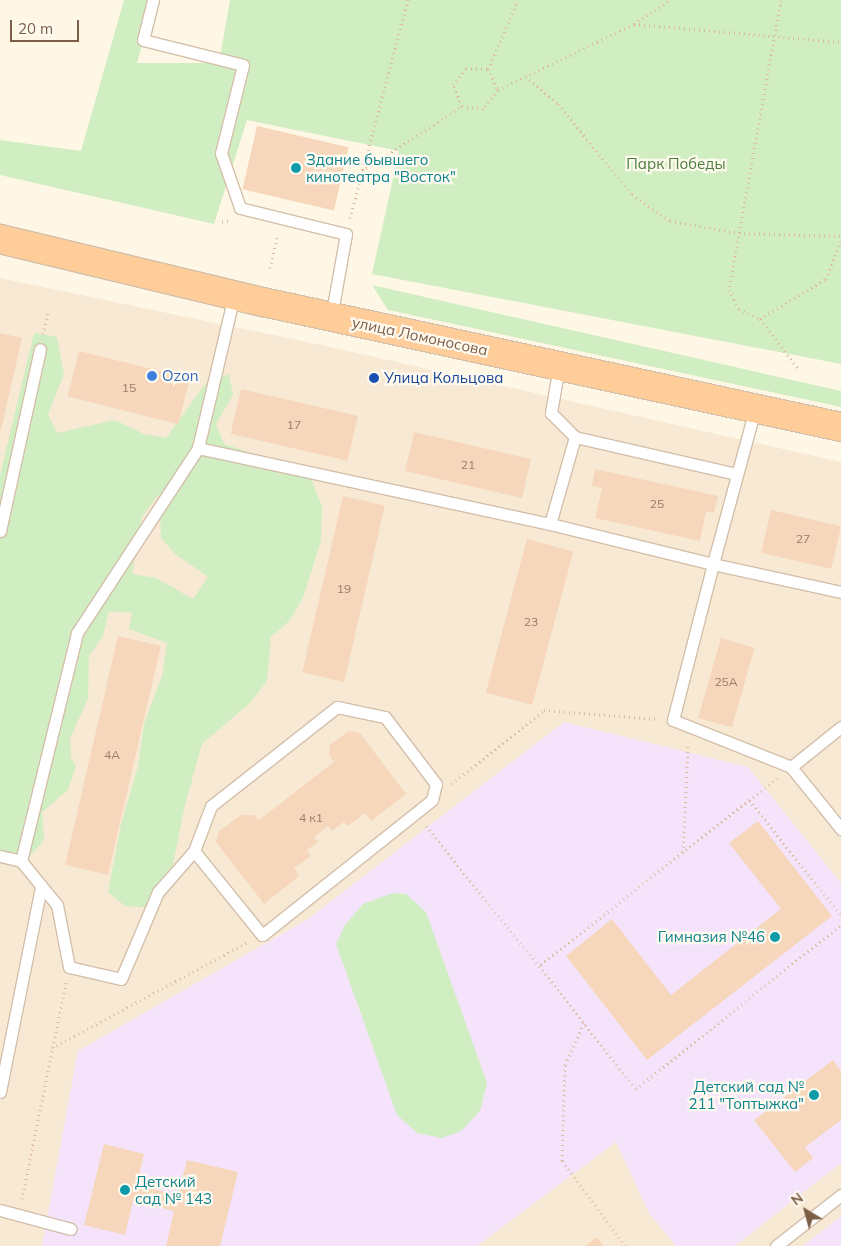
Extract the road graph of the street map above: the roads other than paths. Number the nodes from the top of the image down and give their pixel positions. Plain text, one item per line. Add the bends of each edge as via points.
1 (153, 0) edge
2 (0, 239) edge
3 (234, 296) junction
4 (331, 317) junction
5 (40, 349) road end
6 (559, 366) junction
7 (755, 409) junction
8 (841, 427) edge
9 (575, 437) junction
10 (198, 448) junction
11 (736, 474) junction
12 (550, 524) junction
13 (0, 531) edge
14 (714, 564) junction
15 (841, 592) edge
16 (841, 727) edge
17 (791, 767) junction
18 (841, 829) edge
19 (194, 851) junction
20 (0, 856) edge
21 (21, 861) junction
22 (41, 886) junction
23 (0, 1092) edge
24 (841, 1194) edge
25 (0, 1210) edge
26 (71, 1229) dead end
27 (776, 1246) edge

1 - 4 lane via 143,40 243,65 221,153 240,208 346,234
2 - 3 highway, улица Ломоносова
3 - 4 highway, улица Ломоносова
3 - 10 lane
4 - 6 highway, улица Ломоносова
5 - 13 lane
6 - 7 highway, улица Ломоносова
6 - 9 lane via 551,413
7 - 8 highway, улица Ломоносова
7 - 11 lane
9 - 11 lane
9 - 12 lane
10 - 12 lane
10 - 21 lane via 77,633
11 - 14 lane
12 - 14 lane
14 - 15 lane
14 - 17 lane via 673,720
16 - 17 lane
17 - 18 lane
19 - 19 lane via 211,806 337,707 385,717 436,784 432,800 262,935
19 - 22 lane via 158,892 121,979 69,967 57,905
20 - 21 lane
21 - 22 lane
22 - 23 lane
24 - 27 lane
25 - 26 lane

